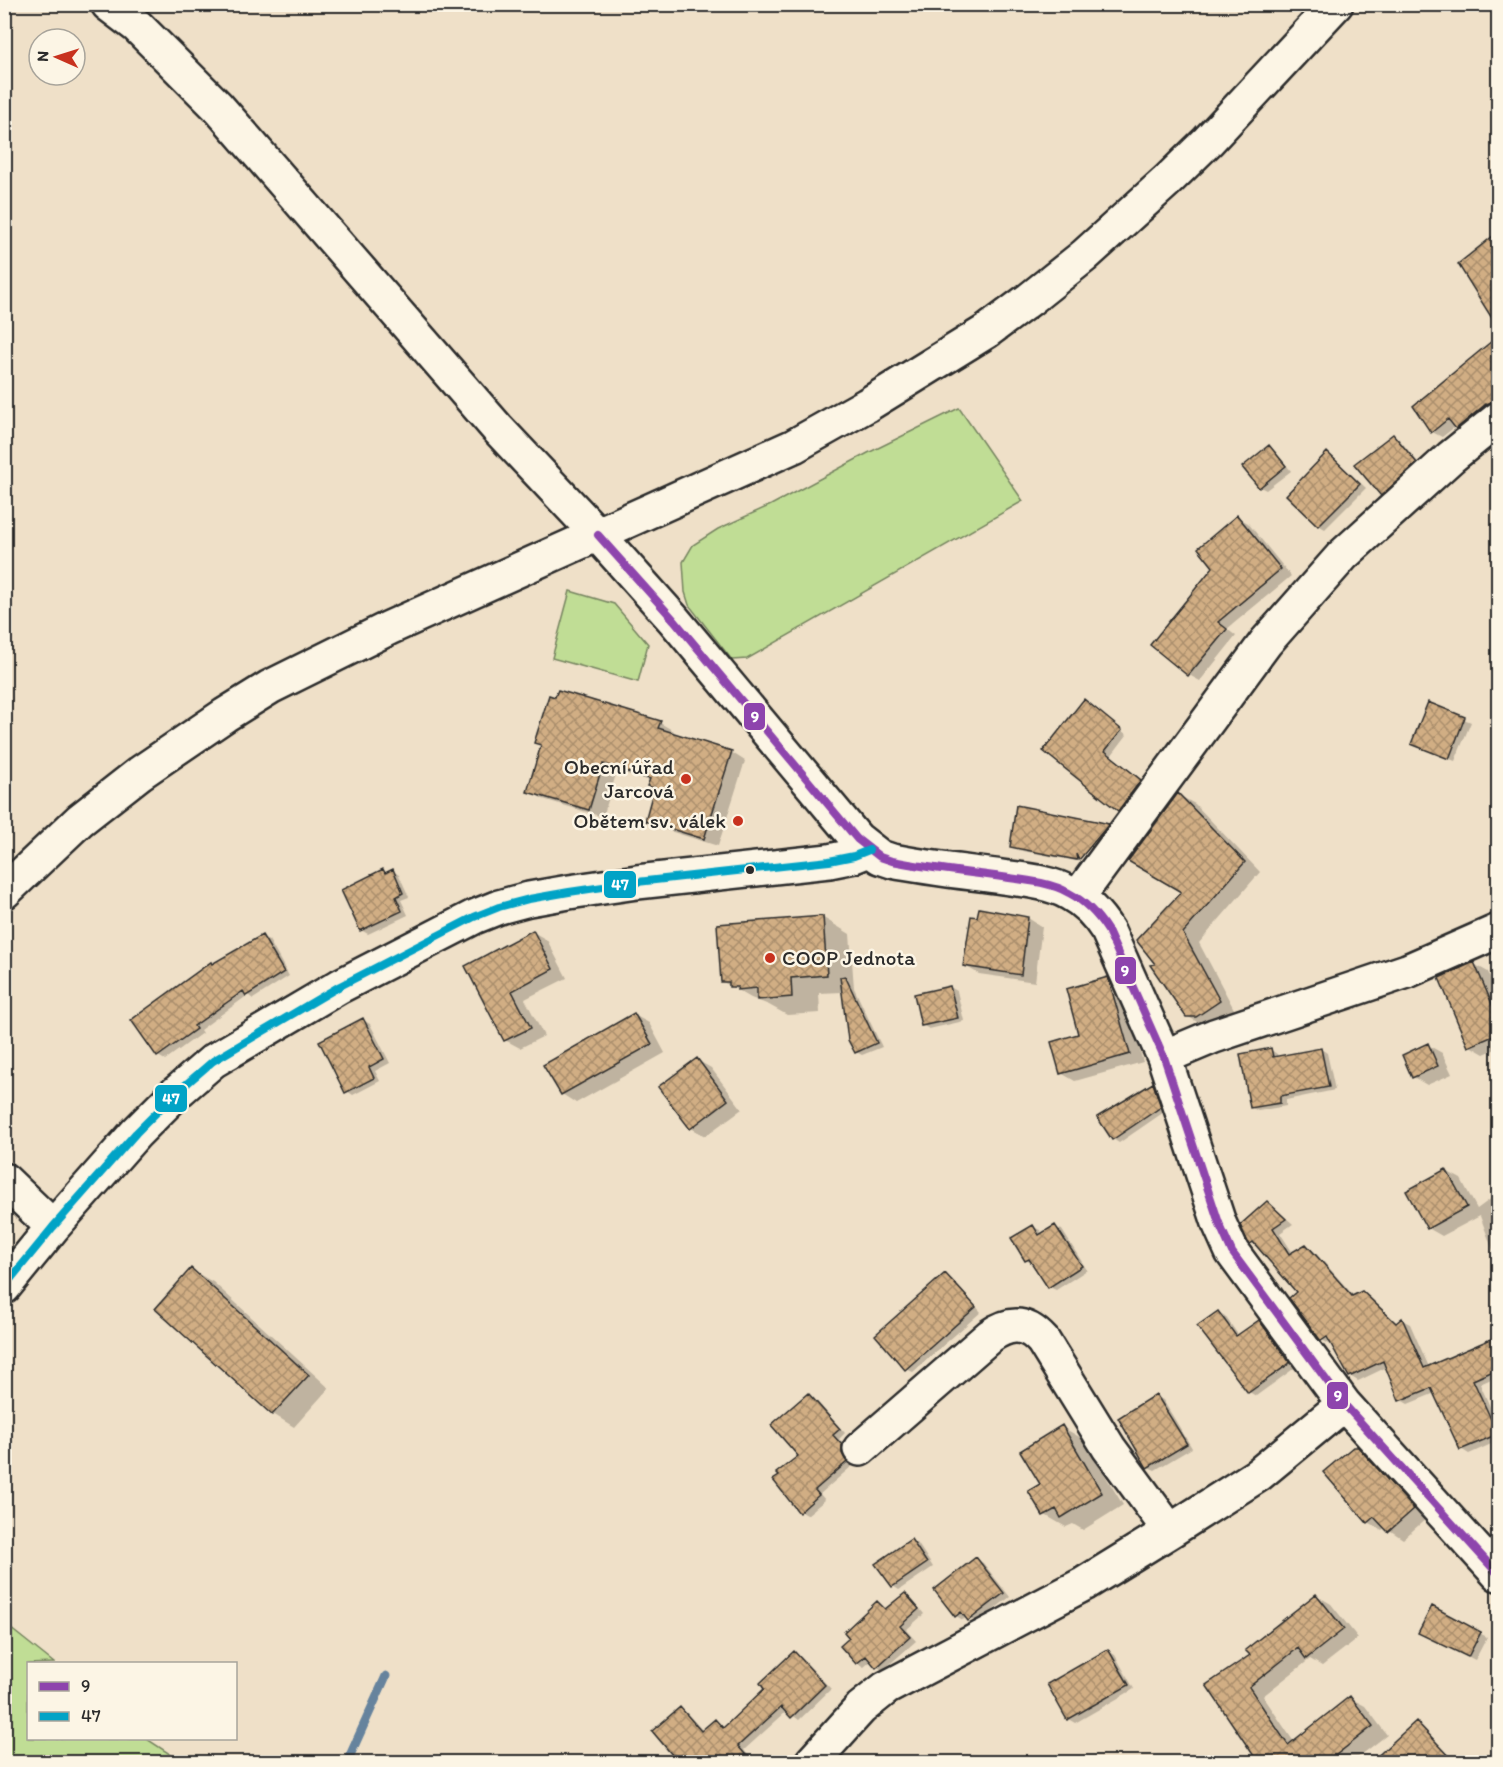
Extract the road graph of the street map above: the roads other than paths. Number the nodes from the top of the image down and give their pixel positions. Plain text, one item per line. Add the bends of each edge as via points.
1 (108, 4) edge
2 (1328, 14) edge
3 (1498, 419) edge
4 (598, 535) junction
5 (869, 850) junction
6 (4, 892) edge
7 (1077, 897) junction
8 (1498, 931) edge
9 (1164, 1057) junction
10 (4, 1180) edge
11 (53, 1227) junction
12 (4, 1287) edge
13 (1344, 1404) junction
14 (860, 1449) dead end
15 (1170, 1531) junction
16 (1498, 1574) edge
17 (812, 1762) edge

1 - 4 street via 137,26 218,107 497,428
2 - 4 street via 1168,180 1084,256 987,331 794,446
3 - 7 street via 1343,555 1297,606 1266,642
4 - 5 street
4 - 6 street via 389,628 270,687 124,785 80,820
5 - 7 street via 892,861 1037,883
5 - 11 street via 829,861 569,892 529,899 474,916 340,986 213,1062 136,1133
7 - 9 street via 1108,931
8 - 9 street via 1397,975 1214,1036
9 - 13 street via 1232,1252
10 - 11 street
11 - 12 street
13 - 15 street via 1258,1475
13 - 16 street
14 - 15 street via 990,1336 1008,1327 1025,1327 1043,1341 1109,1448
15 - 17 street via 1083,1584 886,1688 861,1708

